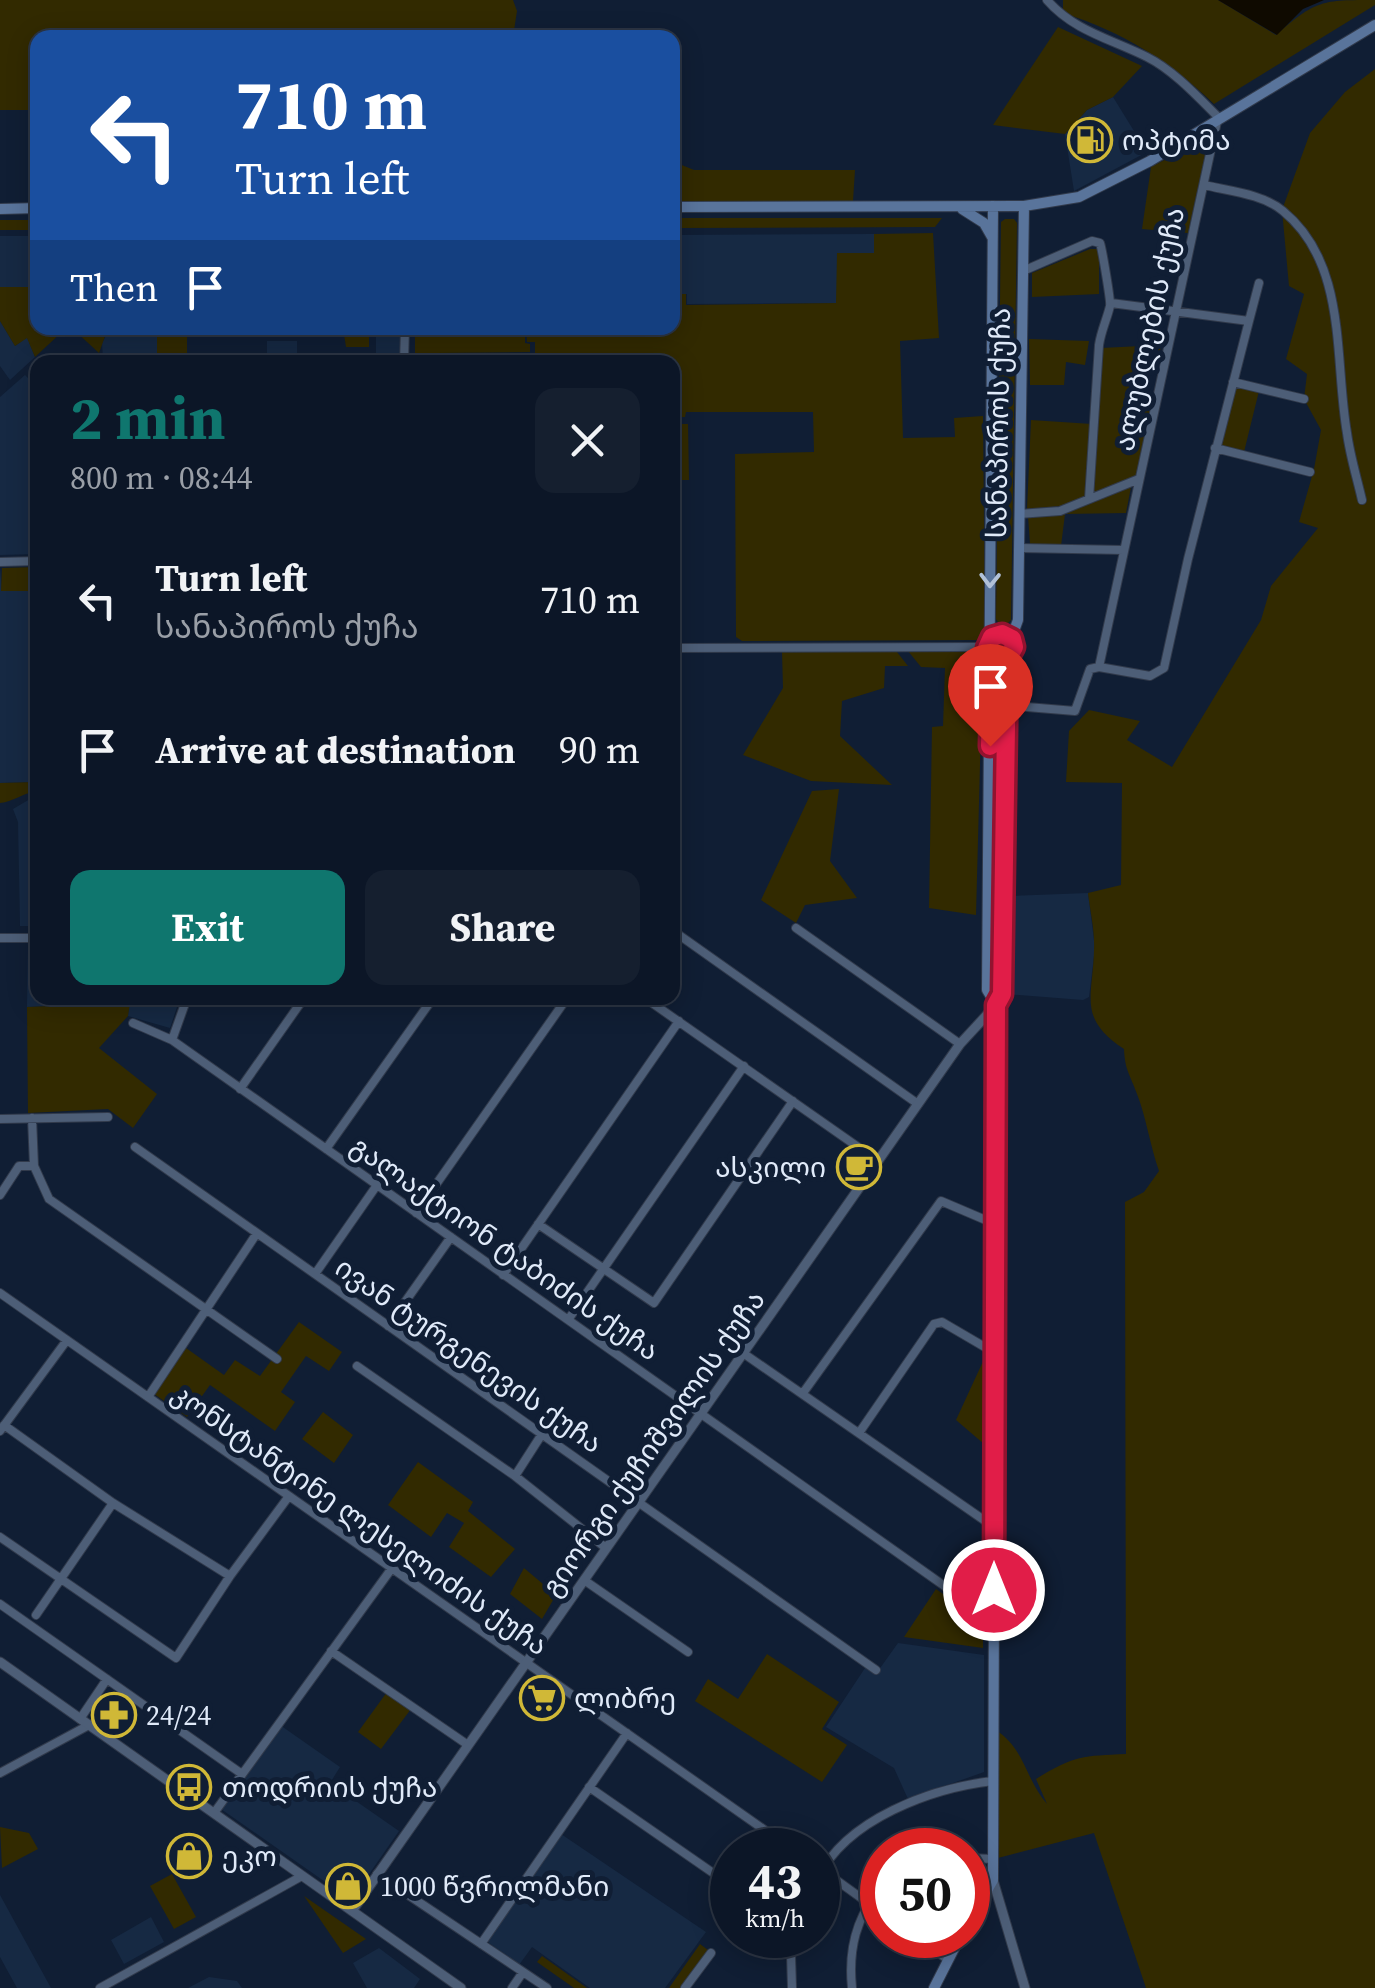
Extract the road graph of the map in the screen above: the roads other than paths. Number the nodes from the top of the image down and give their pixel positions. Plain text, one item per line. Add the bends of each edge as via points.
1 (1047, 0) edge
2 (1375, 25) edge
3 (1218, 117) junction
4 (1204, 186) junction
5 (993, 206) junction
6 (1024, 206) junction
7 (680, 207) edge
8 (955, 207) junction
9 (0, 208) edge
10 (30, 208) edge
11 (993, 238) junction
12 (1023, 271) junction
13 (1259, 282) dead end
14 (1111, 304) junction
15 (1176, 312) junction
16 (1249, 321) junction
17 (1233, 382) junction
18 (1304, 399) dead end
19 (1215, 448) junction
20 (1310, 472) dead end
21 (1139, 479) junction
22 (1089, 499) junction
23 (1362, 500) dead end
24 (1020, 514) junction
25 (1019, 548) junction
26 (1124, 550) junction
27 (30, 561) edge
28 (0, 562) edge
29 (1012, 639) junction
30 (680, 648) edge
31 (990, 648) junction
32 (1007, 660) junction
33 (1100, 668) junction
34 (1007, 680) junction
35 (796, 928) dead end
36 (680, 936) edge
37 (0, 938) edge
38 (30, 938) edge
39 (184, 1005) edge
40 (299, 1005) edge
41 (429, 1005) edge
42 (562, 1005) edge
43 (655, 1005) edge
44 (996, 1005) junction
45 (679, 1021) junction
46 (134, 1023) dead end
47 (172, 1040) junction
48 (960, 1044) junction
49 (744, 1066) junction
50 (240, 1089) junction
51 (792, 1101) junction
52 (918, 1104) junction
53 (108, 1117) dead end
54 (32, 1118) junction
55 (0, 1119) edge
56 (135, 1147) dead end
57 (326, 1149) junction
58 (878, 1161) junction
59 (34, 1166) junction
60 (377, 1185) junction
61 (0, 1196) edge
62 (416, 1213) junction
63 (538, 1224) junction
64 (995, 1224) junction
65 (257, 1233) junction
66 (451, 1237) junction
67 (603, 1268) junction
68 (314, 1274) junction
69 (504, 1275) junction
70 (0, 1293) edge
71 (206, 1309) junction
72 (568, 1320) junction
73 (388, 1326) junction
74 (67, 1340) junction
75 (743, 1353) junction
76 (994, 1353) junction
77 (277, 1360) dead end
78 (357, 1366) dead end
79 (803, 1393) junction
80 (148, 1397) junction
81 (700, 1414) junction
82 (2, 1428) edge
83 (859, 1433) junction
84 (542, 1434) junction
85 (515, 1476) junction
86 (289, 1496) junction
87 (638, 1502) junction
88 (113, 1503) junction
89 (994, 1527) junction
90 (0, 1537) edge
91 (606, 1548) junction
92 (392, 1568) junction
93 (230, 1576) junction
94 (60, 1580) junction
95 (584, 1580) junction
96 (0, 1604) edge
97 (36, 1615) dead end
98 (994, 1621) junction
99 (331, 1651) junction
100 (688, 1652) dead end
101 (0, 1662) edge
102 (526, 1662) junction
103 (876, 1670) dead end
104 (108, 1679) junction
105 (84, 1722) junction
106 (627, 1733) junction
107 (468, 1745) junction
108 (0, 1773) edge
109 (242, 1774) junction
110 (994, 1781) junction
111 (589, 1787) junction
112 (214, 1813) junction
113 (762, 1828) edge
114 (840, 1848) edge
115 (990, 1860) edge
116 (994, 1860) junction
117 (710, 1871) edge
118 (378, 1874) junction
119 (302, 1876) junction
120 (993, 1880) junction
121 (990, 1885) edge
122 (352, 1911) junction
123 (860, 1924) edge
124 (481, 1944) junction
125 (710, 1953) edge
126 (790, 1958) edge
127 (947, 1959) edge
128 (523, 1972) junction
129 (100, 1988) edge
130 (461, 1988) edge
131 (512, 1988) edge
132 (547, 1988) edge
133 (686, 1988) edge
134 (792, 1988) edge
135 (852, 1988) edge
136 (934, 1988) edge
137 (1025, 1988) edge

1 - 3 street via 1064,19 1151,59
2 - 3 main road
3 - 4 street, ალუბლების ქუჩა
3 - 6 main road via 1080,197
4 - 15 street, ალუბლების ქუჩა
4 - 23 street via 1282,210 1314,246 1335,308 1347,434
5 - 6 main road
5 - 8 main road
5 - 11 main road, სანაპიროს ქუჩა
6 - 12 main road, სანაპიროს ქუჩა
7 - 8 main road
8 - 11 main road via 971,212
9 - 10 main road
11 -> 31 main road, სანაპიროს ქუჩა
12 - 14 street via 1100,242
12 - 24 main road, სანაპიროს ქუჩა
13 - 16 street
14 - 15 street
14 - 22 street via 1099,345
15 - 16 street
15 - 21 street, ალუბლების ქუჩა
16 - 17 street
17 - 18 street
17 - 19 street
19 - 20 street
19 - 33 street via 1164,668 1150,676
21 - 22 street
21 - 26 street, ალუბლების ქუჩა
22 - 24 street via 1060,511
24 - 25 main road, სანაპიროს ქუჩა
25 - 26 street
25 - 29 main road, სანაპიროს ქუჩა
26 - 33 street, ალუბლების ქუჩა
27 - 28 street
29 - 31 main road via 998,634
29 - 32 main road, სანაპიროს ქუჩა
30 - 31 street
31 - 32 main road
31 - 44 main road, სანაპიროს ქუჩა via 987,990
32 - 34 main road, სანაპიროს ქუჩა
33 - 34 street, ალუბლების ქუჩა via 1090,669 1075,711 1027,706
34 - 44 main road, სანაპიროს ქუჩა via 1002,994
35 - 48 street
36 - 52 street
37 - 38 street
39 - 47 street
40 - 50 street
41 - 57 street
42 - 62 street
43 - 45 street
44 - 48 street, გიორგი ქუჩიშვილის ქუჩა
44 - 64 main road, სანაპიროს ქუჩა
45 - 49 street
45 - 63 street
46 - 47 street, გალაქტიონ ტაბიძის ქუჩა
47 - 50 street, გალაქტიონ ტაბიძის ქუჩა
48 - 52 street, გიორგი ქუჩიშვილის ქუჩა
49 - 51 street
49 - 67 street
50 - 57 street, გალაქტიონ ტაბიძის ქუჩა
51 - 58 street
51 - 67 street via 654,1303
52 - 58 street, გიორგი ქუჩიშვილის ქუჩა
53 - 54 street
54 - 55 street
54 - 59 street
56 - 65 street, ივან ტურგენევის ქუჩა
57 - 60 street, გალაქტიონ ტაბიძის ქუჩა
58 - 75 street, გიორგი ქუჩიშვილის ქუჩა
59 - 61 street via 20,1166
59 - 71 street via 49,1199
60 - 62 street, გალაქტიონ ტაბიძის ქუჩა
60 - 68 street
62 - 66 street, გალაქტიონ ტაბიძის ქუჩა
63 - 67 street
63 - 69 street
64 - 76 main road, სანაპიროს ქუჩა
64 - 79 street via 940,1202
65 - 68 street, ივან ტურგენევის ქუჩა
65 - 71 street
66 - 69 street, გალაქტიონ ტაბიძის ქუჩა
66 - 73 street
67 - 72 street
68 - 73 street, ივან ტურგენევის ქუჩა
69 - 72 street, გალაქტიონ ტაბიძის ქუჩა
70 - 74 street, კონსტანტინე ლესელიძის ქუჩა
71 - 77 street
71 - 80 street
72 - 81 street, გალაქტიონ ტაბიძის ქუჩა
73 - 84 street, ივან ტურგენევის ქუჩა
74 - 80 street, კონსტანტინე ლესელიძის ქუჩა
74 - 82 street
75 - 79 street
75 - 81 street, გიორგი ქუჩიშვილის ქუჩა
76 - 83 street via 942,1322 934,1324
76 - 89 main road, სანაპიროს ქუჩა
78 - 85 street
79 - 83 street
80 - 86 street, კონსტანტინე ლესელიძის ქუჩა
81 - 87 street, გიორგი ქუჩიშვილის ქუჩა
81 - 98 street, გალაქტიონ ტაბიძის ქუჩა
82 - 88 street
83 - 89 street
84 - 85 street
84 - 87 street, ივან ტურგენევის ქუჩა
85 - 91 street
86 - 92 street, კონსტანტინე ლესელიძის ქუჩა
86 - 93 street
87 - 91 street, გიორგი ქუჩიშვილის ქუჩა
87 - 103 street, ივან ტურგენევის ქუჩა
88 - 93 street
88 - 94 street
89 - 98 main road, სანაპიროს ქუჩა
90 - 94 street
91 - 95 street, გიორგი ქუჩიშვილის ქუჩა
92 - 99 street
92 - 102 street, კონსტანტინე ლესელიძის ქუჩა
93 - 94 street via 176,1658
94 - 97 street
95 - 100 street
95 - 102 street, გიორგი ქუჩიშვილის ქუჩა
96 - 104 street
98 - 110 main road, სანაპიროს ქუჩა
99 - 107 street
99 - 109 street
101 - 105 street
102 - 106 street, კონსტანტინე ლესელიძის ქუჩა
102 - 107 street, გიორგი ქუჩიშვილის ქუჩა
104 - 105 street
104 - 109 street
105 - 108 street
105 - 112 street
106 - 111 street
106 - 113 street, კონსტანტინე ლესელიძის ქუჩა
107 - 118 street, გიორგი ქუჩიშვილის ქუჩა
109 - 112 street
110 - 114 street via 890,1813
110 - 116 main road, სანაპიროს ქუჩა
111 - 117 street
111 - 124 street
112 - 119 street
115 - 116 street
116 - 120 main road, სანაპიროს ქუჩა
118 - 122 street, გიორგი ქუჩიშვილის ქუჩა
118 - 124 street
119 - 122 street
119 - 129 street
120 - 121 main road
120 - 137 street, სანაპიროს ქუჩა
122 - 130 street
123 - 135 street via 850,1959
124 - 128 street
125 - 133 street
126 - 134 street
127 - 136 main road
128 - 131 street
128 - 132 street

